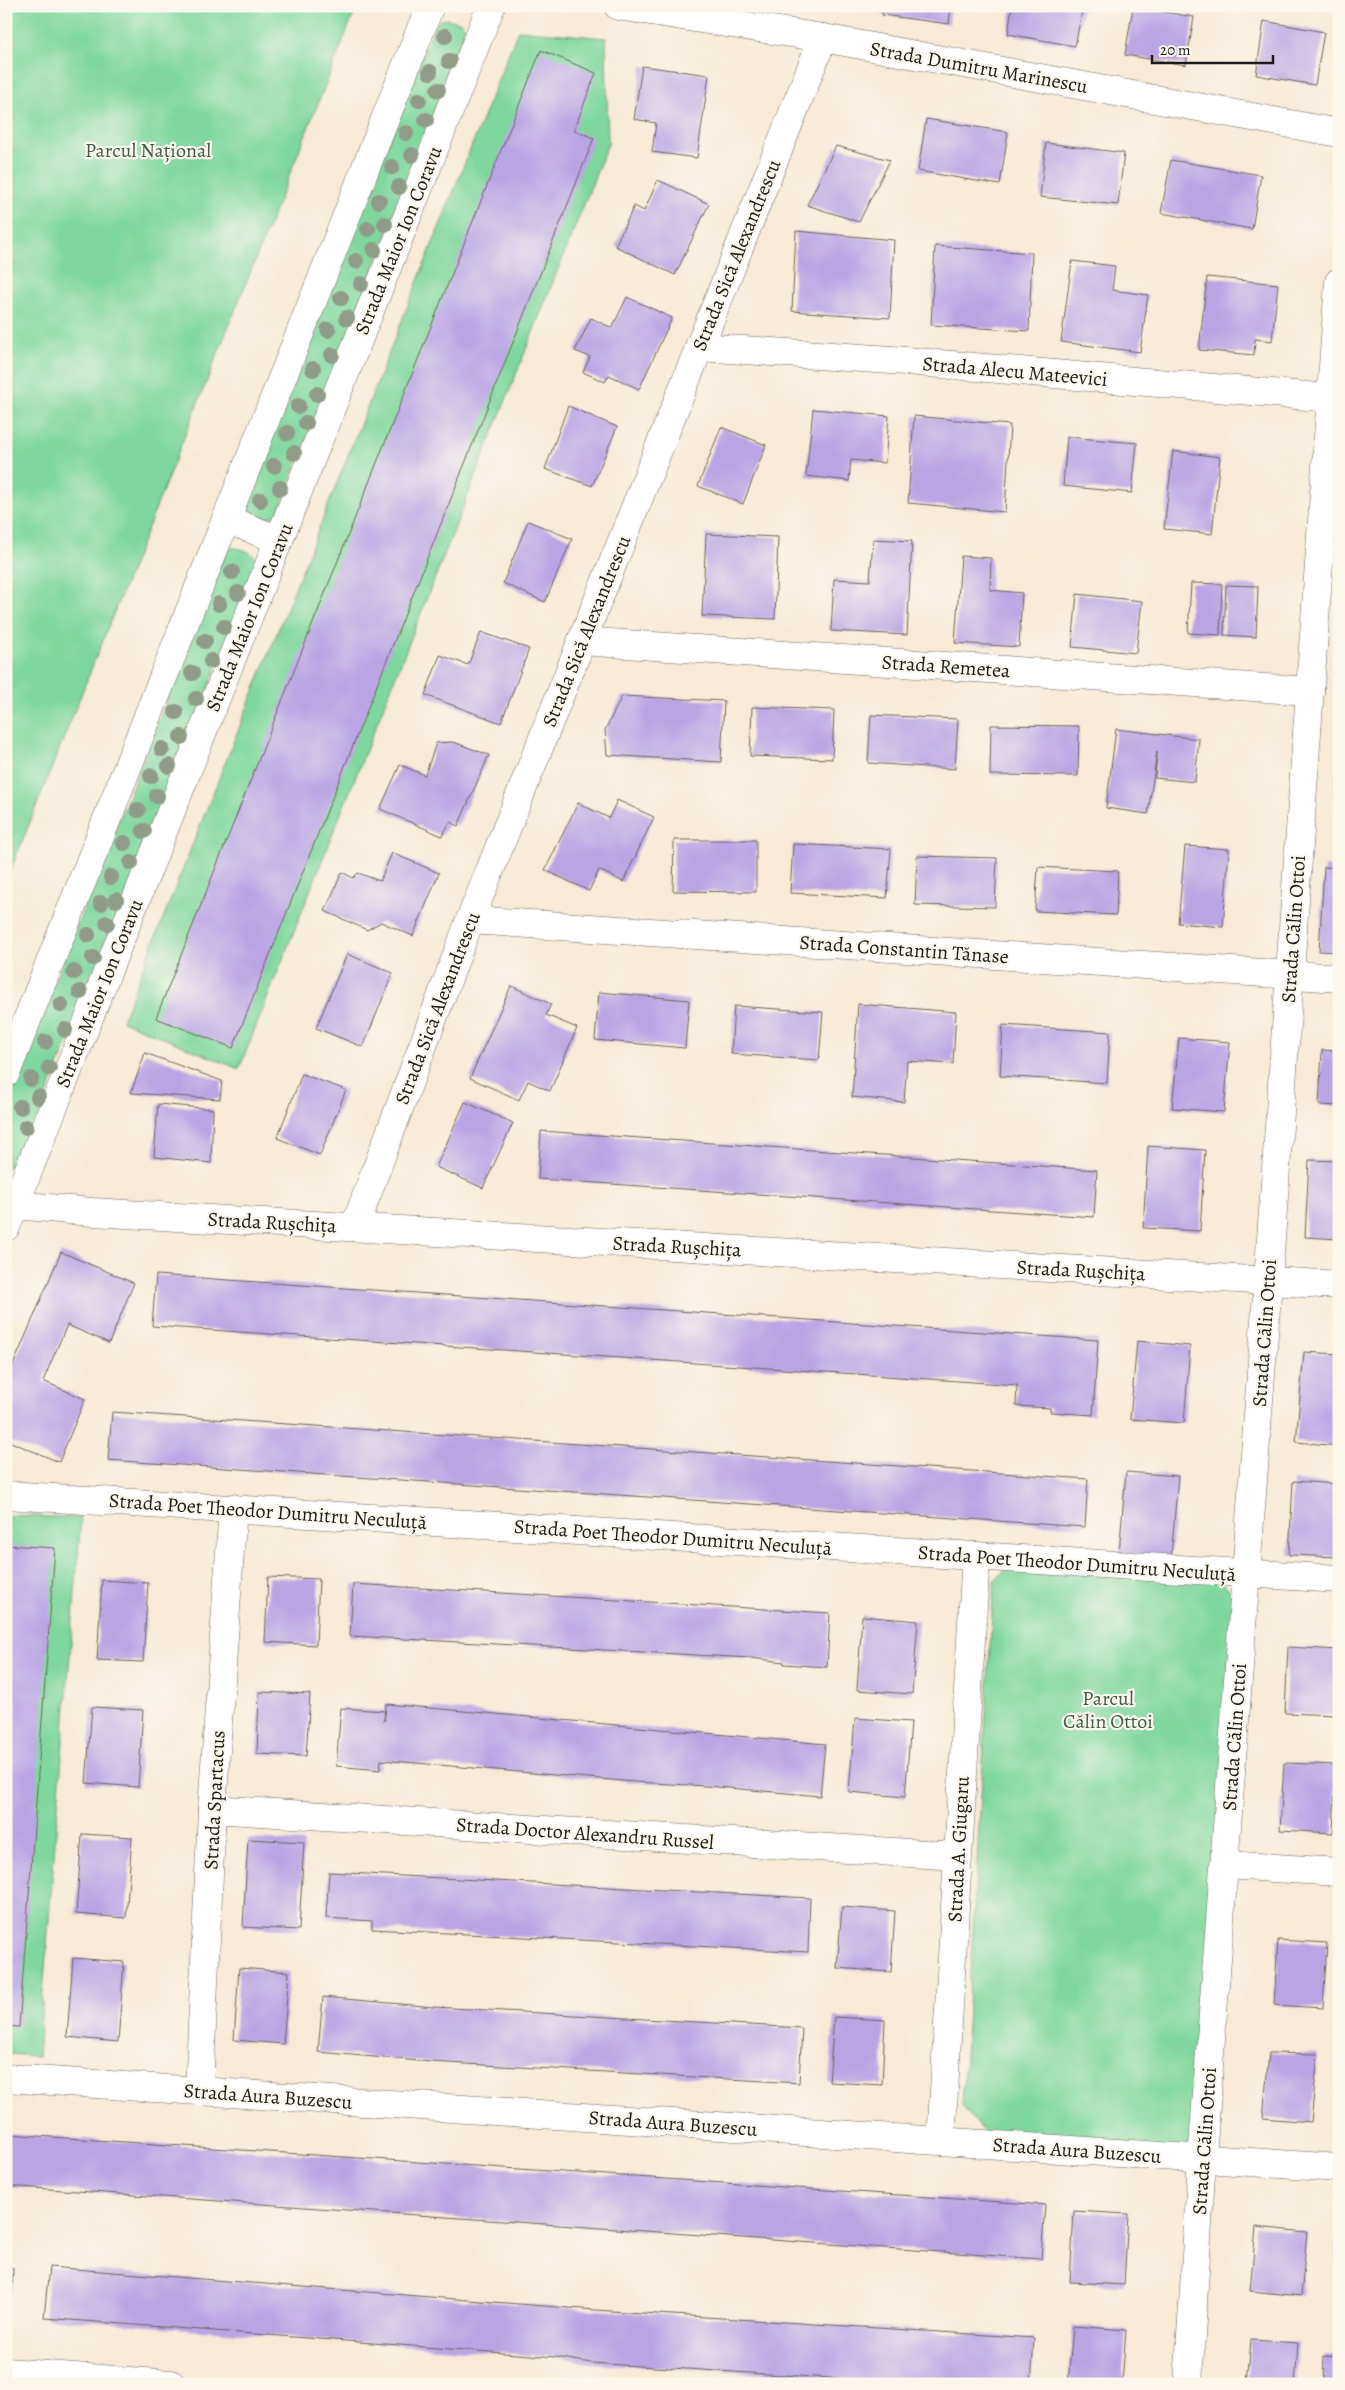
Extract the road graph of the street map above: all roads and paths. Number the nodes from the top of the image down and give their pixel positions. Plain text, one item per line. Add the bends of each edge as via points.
1 (430, 6) edge
2 (491, 6) edge
3 (618, 6) edge
4 (823, 38) junction
5 (1339, 133) edge
6 (1339, 282) edge
7 (699, 347) junction
8 (1330, 398) junction
9 (226, 519) junction
10 (279, 540) junction
11 (581, 641) junction
12 (1310, 691) junction
13 (470, 920) junction
14 (1290, 975) junction
15 (1339, 978) edge
16 (6, 1073) edge
17 (9, 1211) edge
18 (355, 1226) junction
19 (1268, 1281) junction
20 (1339, 1286) edge
21 (6, 1495) edge
22 (233, 1508) junction
23 (976, 1556) junction
24 (1247, 1574) junction
25 (1339, 1579) edge
26 (212, 1809) junction
27 (957, 1856) junction
28 (1225, 1865) junction
29 (1339, 1872) edge
30 (6, 2078) edge
31 (199, 2091) junction
32 (941, 2141) junction
33 (1202, 2159) junction
34 (1339, 2168) edge
35 (6, 2372) edge
36 (171, 2384) edge
37 (1188, 2384) edge

1 - 9 street
2 - 10 street, Strada Maior Ion Coravu
3 - 4 street, Strada Dumitru Marinescu
4 - 5 street, Strada Dumitru Marinescu
4 - 7 street, Strada Sică Alexandrescu
6 - 8 street, Strada Călin Ottoi
7 - 8 street, Strada Alecu Mateevici via 916,362
7 - 11 street, Strada Sică Alexandrescu
8 - 12 street, Strada Călin Ottoi
9 - 10 street
9 - 16 street
10 - 17 street, Strada Maior Ion Coravu
11 - 12 street, Strada Remetea
11 - 13 street, Strada Sică Alexandrescu
12 - 14 street, Strada Călin Ottoi
13 - 14 street, Strada Constantin Tănase
13 - 18 street, Strada Sică Alexandrescu
14 - 15 street, Strada Constantin Tănase
14 - 19 street, Strada Călin Ottoi
17 - 18 street, Strada Rușchița via 92,1212
18 - 19 street, Strada Rușchița
19 - 20 street, Strada Rușchița
19 - 24 street, Strada Călin Ottoi
21 - 22 street, Strada Poet Theodor Dumitru Neculuță
22 - 23 street, Strada Poet Theodor Dumitru Neculuță
22 - 26 street, Strada Spartacus
23 - 24 street, Strada Poet Theodor Dumitru Neculuță
23 - 27 street, Strada A. Giugaru
24 - 25 street, Strada Poet Theodor Dumitru Neculuță
24 - 28 street, Strada Călin Ottoi
26 - 27 street, Strada Doctor Alexandru Russel
26 - 31 street, Strada Spartacus
27 - 32 street, Strada A. Giugaru
28 - 29 street
28 - 33 street, Strada Călin Ottoi
30 - 31 street, Strada Aura Buzescu
31 - 32 street, Strada Aura Buzescu
32 - 33 street, Strada Aura Buzescu
33 - 34 street, Strada Aura Buzescu
33 - 37 street, Strada Călin Ottoi
35 - 36 street

